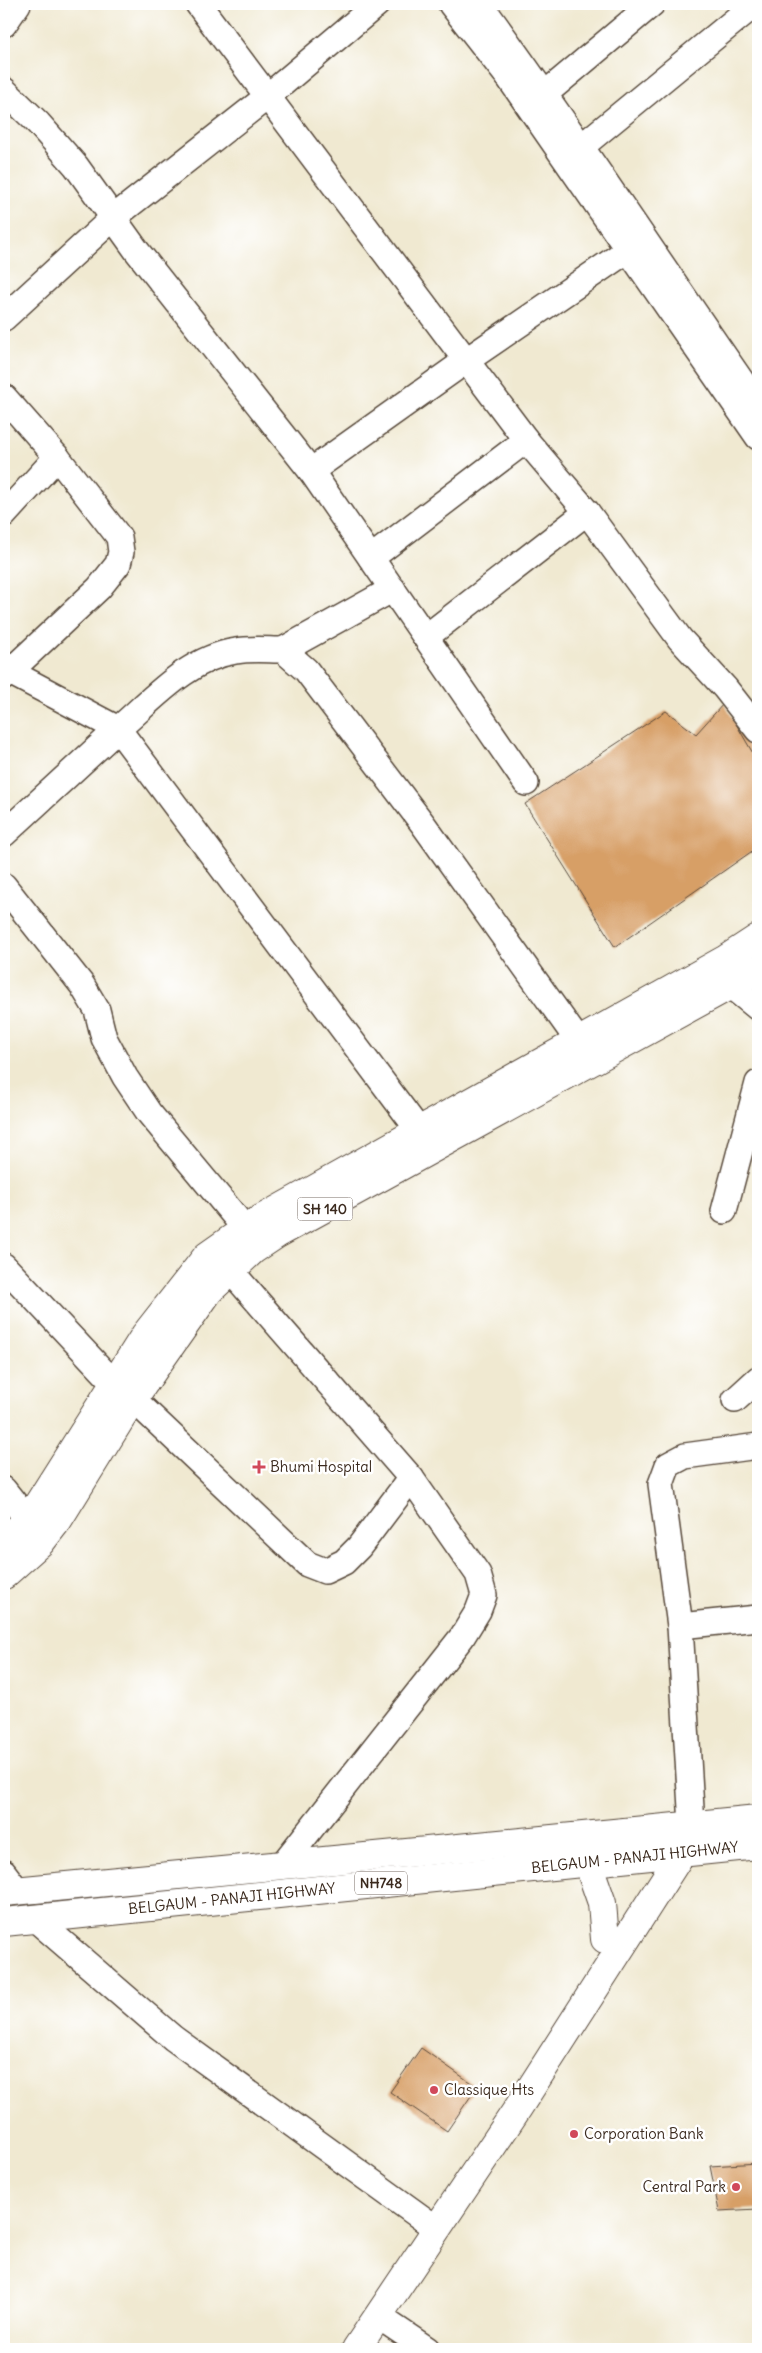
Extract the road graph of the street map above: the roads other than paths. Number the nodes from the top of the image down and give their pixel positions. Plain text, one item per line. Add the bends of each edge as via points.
1 (18, 4) edge
2 (198, 4) edge
3 (377, 4) edge
4 (451, 4) edge
5 (652, 4) edge
6 (755, 4) edge
7 (486, 6) edge
8 (4, 24) edge
9 (4, 90) edge
10 (546, 93) junction
11 (268, 96) junction
12 (574, 153) junction
13 (113, 218) junction
14 (628, 250) junction
15 (4, 318) edge
16 (467, 360) junction
17 (4, 397) edge
18 (758, 405) edge
19 (758, 437) edge
20 (526, 440) junction
21 (58, 457) junction
22 (312, 471) junction
23 (587, 512) junction
24 (4, 515) edge
25 (371, 558) junction
26 (393, 589) junction
27 (426, 637) junction
28 (283, 650) junction
29 (7, 674) edge
30 (118, 729) junction
31 (758, 730) edge
32 (526, 783) dead end
33 (4, 834) edge
34 (4, 886) edge
35 (758, 938) edge
36 (758, 970) edge
37 (731, 986) junction
38 (758, 1008) edge
39 (579, 1042) junction
40 (758, 1083) edge
41 (420, 1132) junction
42 (724, 1212) dead end
43 (253, 1237) junction
44 (4, 1266) edge
45 (230, 1270) junction
46 (758, 1379) edge
47 (124, 1391) junction
48 (736, 1400) dead end
49 (758, 1446) edge
50 (411, 1478) junction
51 (4, 1490) edge
52 (28, 1520) junction
53 (4, 1541) edge
54 (4, 1574) edge
55 (758, 1618) edge
56 (680, 1626) junction
57 (758, 1819) edge
58 (680, 1827) junction
59 (758, 1845) edge
60 (669, 1855) junction
61 (588, 1863) junction
62 (283, 1864) junction
63 (8, 1885) edge
64 (34, 1918) junction
65 (4, 1922) edge
66 (605, 1939) junction
67 (426, 2221) junction
68 (378, 2316) junction
69 (338, 2349) edge
70 (356, 2349) edge
71 (427, 2349) edge

1 - 8 street
2 - 11 street
3 - 11 street
4 - 12 street
5 - 10 street
6 - 12 street
7 - 10 street
9 - 13 street via 76,166
10 - 12 street
11 - 13 street
11 - 16 street
12 - 14 street
12 - 18 street via 643,239
13 - 15 street
13 - 22 street
14 - 16 street
14 - 19 street
16 - 20 street
16 - 22 street
17 - 21 street
20 - 23 street
20 - 25 street
21 - 24 street
21 - 29 street via 119,537 121,552 118,564 99,588
22 - 25 street
23 - 27 street
23 - 31 street via 680,639
25 - 26 street
26 - 27 street
26 - 28 street
27 - 32 street
28 - 30 street via 237,650 214,657 189,669
28 - 39 street via 306,670 423,824
29 - 30 street
30 - 33 street
30 - 41 street
34 - 43 street via 82,985 97,1010 104,1038 124,1078 149,1113
35 - 39 main road, SH 140 via 726,960
36 - 37 main road, SH 140
37 - 38 street
37 - 43 main road, SH 140
39 - 41 main road, SH 140
40 - 42 street
41 - 43 main road, SH 140
43 - 45 main road, SH 140
43 - 47 main road, SH 140 via 218,1247 198,1266 145,1335
44 - 47 street
45 - 47 main road, SH 140
45 - 50 street
46 - 48 street
47 - 50 street via 306,1564 325,1571 344,1562 359,1548
47 - 52 main road, SH 140
47 - 54 main road, SH 140 via 58,1520 41,1542
49 - 56 street via 685,1456 668,1464 661,1484
50 - 62 street via 478,1574 484,1595 462,1636
51 - 52 street
52 - 53 main road, SH 140
55 - 56 street
56 - 58 street
57 - 58 main road, BELGAUM - PANAJI HIGHWAY / NH748
58 - 60 main road
58 - 62 main road, BELGAUM - PANAJI HIGHWAY / NH748
59 - 60 main road, BELGAUM - PANAJI HIGHWAY / NH748
60 - 61 main road, BELGAUM - PANAJI HIGHWAY / NH748
60 - 66 main road
60 - 68 main road via 512,2116
61 - 64 main road, BELGAUM - PANAJI HIGHWAY / NH748
61 - 66 main road via 602,1903
62 - 63 main road, BELGAUM - PANAJI HIGHWAY / NH748
64 - 65 main road, BELGAUM - PANAJI HIGHWAY / NH748
64 - 67 street via 173,2038
66 - 67 main road
67 - 69 main road
68 - 70 main road
68 - 71 street

